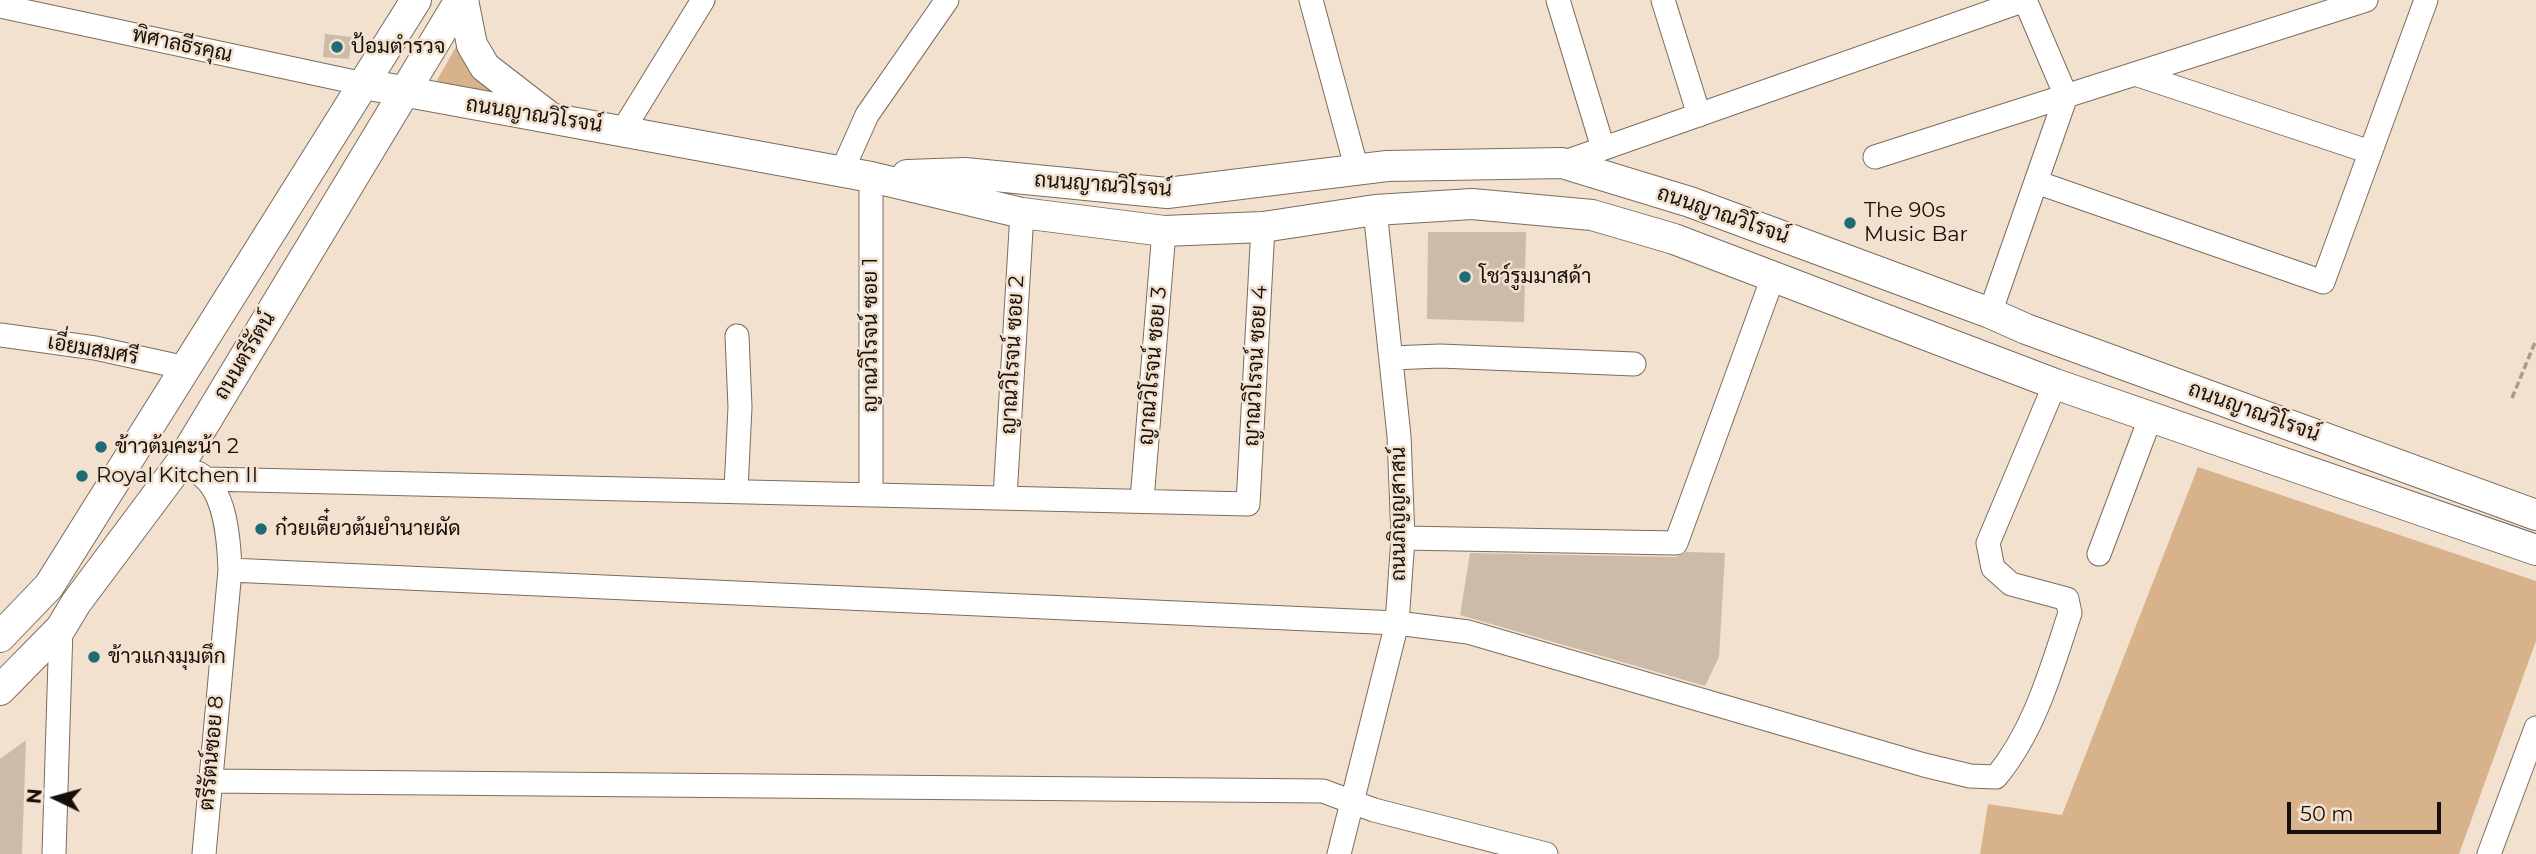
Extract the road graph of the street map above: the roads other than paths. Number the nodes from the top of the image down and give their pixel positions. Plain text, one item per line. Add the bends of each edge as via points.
1 (416, 0) edge
2 (462, 0) edge
3 (703, 0) edge
4 (947, 0) edge
5 (1311, 0) edge
6 (1558, 0) edge
7 (1663, 0) edge
8 (2426, 0) edge
9 (2356, 2) edge
10 (0, 6) edge
11 (64, 9) edge
12 (2135, 74) junction
13 (364, 84) junction
14 (403, 93) junction
15 (2066, 96) junction
16 (1699, 115) junction
17 (551, 118) junction
18 (623, 130) junction
19 (1604, 148) junction
20 (2370, 152) junction
21 (1875, 157) dead end
22 (1562, 163) junction
23 (1357, 170) junction
24 (842, 171) junction
25 (871, 177) junction
26 (2036, 182) junction
27 (1375, 210) junction
28 (1022, 213) junction
29 (1263, 227) junction
30 (1164, 232) junction
31 (1773, 277) junction
32 (1990, 313) junction
33 (0, 335) edge
34 (737, 336) dead end
35 (1391, 358) junction
36 (1634, 364) dead end
37 (186, 368) junction
38 (2055, 384) junction
39 (2151, 416) junction
40 (180, 464) junction
41 (208, 479) junction
42 (736, 490) junction
43 (871, 493) junction
44 (1005, 497) junction
45 (1142, 500) junction
46 (2534, 515) edge
47 (1403, 538) junction
48 (2536, 550) edge
49 (2099, 554) dead end
50 (230, 570) junction
51 (1396, 623) junction
52 (61, 628) junction
53 (0, 637) edge
54 (0, 690) edge
55 (2536, 728) edge
56 (208, 781) junction
57 (1353, 802) junction
58 (54, 854) edge
59 (204, 854) edge
60 (1339, 854) edge
61 (1546, 854) edge
62 (2489, 854) edge

1 - 13 main road, ถนนตรีรัตน์
2 - 14 main road, ถนนตรีรัตน์
2 - 17 main road via 472,45 485,67
3 - 18 street
4 - 24 street via 866,115
5 - 23 street
6 - 19 street
7 - 16 street
8 - 20 street
9 - 12 street
10 - 11 street, พิศาลธีรคุณ
11 - 13 street, พิศาลธีรคุณ
12 - 15 street
12 - 20 street
13 - 14 main road, ถนนญาณวิโรจน์
13 - 37 main road, ถนนตรีรัตน์
14 - 17 main road, ถนนญาณวิโรจน์
14 - 40 main road, ถนนตรีรัตน์
15 - 16 street via 2025,0
15 - 21 street
15 - 26 street
16 - 19 street
17 - 18 main road, ถนนญาณวิโรจน์
18 - 24 main road, ถนนญาณวิโรจน์
19 - 22 street
20 - 26 street via 2323,282
22 - 23 main road, ถนนญาณวิโรจน์
22 - 32 main road, ถนนญาณวิโรจน์ via 1690,202
23 - 25 main road, ถนนญาณวิโรจน์ via 1167,192 965,173
23 - 27 main road
24 - 25 main road, ถนนญาณวิโรจน์
25 - 28 main road, ถนนญาณวิโรจน์
25 - 43 street, ญาณวิโรจน์ ซอย 1
26 - 32 street
27 - 29 main road, ถนนญาณวิโรจน์
27 - 31 main road, ถนนญาณวิโรจน์ via 1472,204 1592,215 1674,239
27 - 35 street, ถนนภิญญสาสน์
28 - 30 main road, ถนนญาณวิโรจน์
28 - 44 street, ญาณวิโรจน์ ซอย 2
29 - 30 main road, ถนนญาณวิโรจน์
29 - 45 street, ญาณวิโรจน์ ซอย 4 via 1248,504
30 - 45 street, ญาณวิโรจน์ ซอย 3
31 - 38 main road, ถนนญาณวิโรจน์
31 - 47 street via 1676,543
32 - 46 main road, ถนนญาณวิโรจน์
33 - 37 street, เอี่ยมสมศรี via 95,348
34 - 42 street
35 - 36 street
35 - 47 street, ถนนภิญญสาสน์
37 - 53 main road, ถนนตรีรัตน์ via 49,586
38 - 39 main road, ถนนญาณวิโรจน์
38 - 51 street via 1988,543 1993,568 2011,584 2067,599 2070,613 2040,700 2016,753 1996,777 1924,765 1468,632
39 - 48 main road, ถนนญาณวิโรจน์
39 - 49 street
40 - 41 street
40 - 52 main road, ถนนตรีรัตน์
41 - 42 street
41 - 50 street, ตรีรัตน์ซอย 8 via 228,525
42 - 43 street
43 - 44 street
44 - 45 street
47 - 51 street, ถนนภิญญสาสน์
50 - 51 street
50 - 56 street, ตรีรัตน์ซอย 8
51 - 57 street, ถนนภิญญสาสน์
52 - 54 main road, ถนนตรีรัตน์
52 - 58 street
55 - 62 street
56 - 57 street via 1323,791
56 - 59 street, ตรีรัตน์ซอย 8
57 - 60 street, ถนนภิญญสาสน์
57 - 61 street

